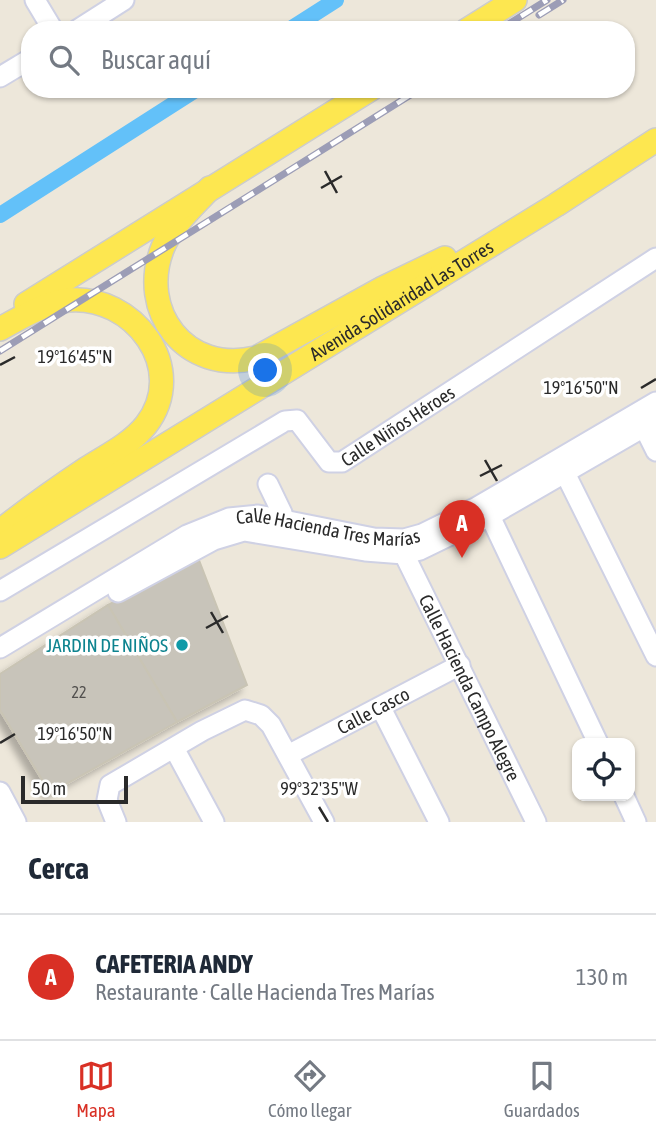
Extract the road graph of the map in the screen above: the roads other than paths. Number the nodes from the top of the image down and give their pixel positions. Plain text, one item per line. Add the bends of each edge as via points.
1 (35, 0) edge
2 (124, 0) edge
3 (515, 0) edge
4 (48, 21) edge
5 (91, 21) edge
6 (481, 21) edge
7 (21, 64) edge
8 (0, 77) edge
9 (356, 98) edge
10 (656, 140) edge
11 (211, 188) junction
12 (556, 205) junction
13 (656, 258) edge
14 (0, 320) edge
15 (0, 329) edge
16 (656, 402) edge
17 (650, 423) edge
18 (656, 452) edge
19 (565, 473) junction
20 (268, 484) dead end
21 (525, 487) junction
22 (490, 516) junction
23 (285, 527) junction
24 (0, 531) edge
25 (0, 547) edge
26 (404, 554) junction
27 (0, 591) edge
28 (0, 648) edge
29 (656, 656) edge
30 (0, 663) edge
31 (460, 666) junction
32 (382, 708) junction
33 (596, 738) edge
34 (174, 748) junction
35 (288, 755) junction
36 (0, 792) edge
37 (626, 801) edge
38 (16, 822) edge
39 (116, 822) edge
40 (214, 822) edge
41 (324, 822) edge
42 (439, 822) edge
43 (536, 822) edge
44 (636, 822) edge

1 - 4 street
2 - 5 street
3 - 6 main road
7 - 8 street
9 - 11 main road
10 - 12 main road, Avenida Solidaridad Las Torres
11 - 12 main road via 169,235 156,269 156,292 167,326 176,336 204,356 226,362 256,358 276,349 383,288
11 - 14 main road
12 - 25 main road, Avenida Solidaridad Las Torres
13 - 27 street, Calle Niños Héroes via 342,462 329,462 302,425 291,418
15 - 24 main road via 56,303 81,300 105,305 127,317 150,339 157,350 161,376 157,402 145,425 130,440
16 - 21 street, Calle Hacienda Tres Marías
17 - 18 street
17 - 19 street, Calle Hacienda Tres Marías
19 - 21 street, Calle Hacienda Tres Marías
19 - 29 street
20 - 23 street
21 - 22 street, Calle Hacienda Tres Marías
21 - 23 street, Calle Hacienda Tres Marías via 404,539
22 - 26 street, Calle Hacienda Tres Marías
22 - 33 street
23 - 26 street, Calle Hacienda Tres Marías via 365,551
23 - 28 street, Calle Hacienda Tres Marías via 236,517 187,535
23 - 30 street, Calle Hacienda Tres Marías via 214,540 125,587
26 - 31 street, Calle Hacienda Campo Alegre
31 - 32 street, Calle Casco
31 - 43 street, Calle Hacienda Campo Alegre
32 - 35 street, Calle Casco
32 - 42 street
34 - 35 street via 246,710 266,720
34 - 39 street via 110,785 107,800
34 - 40 street
35 - 41 street
36 - 38 street
37 - 44 street

